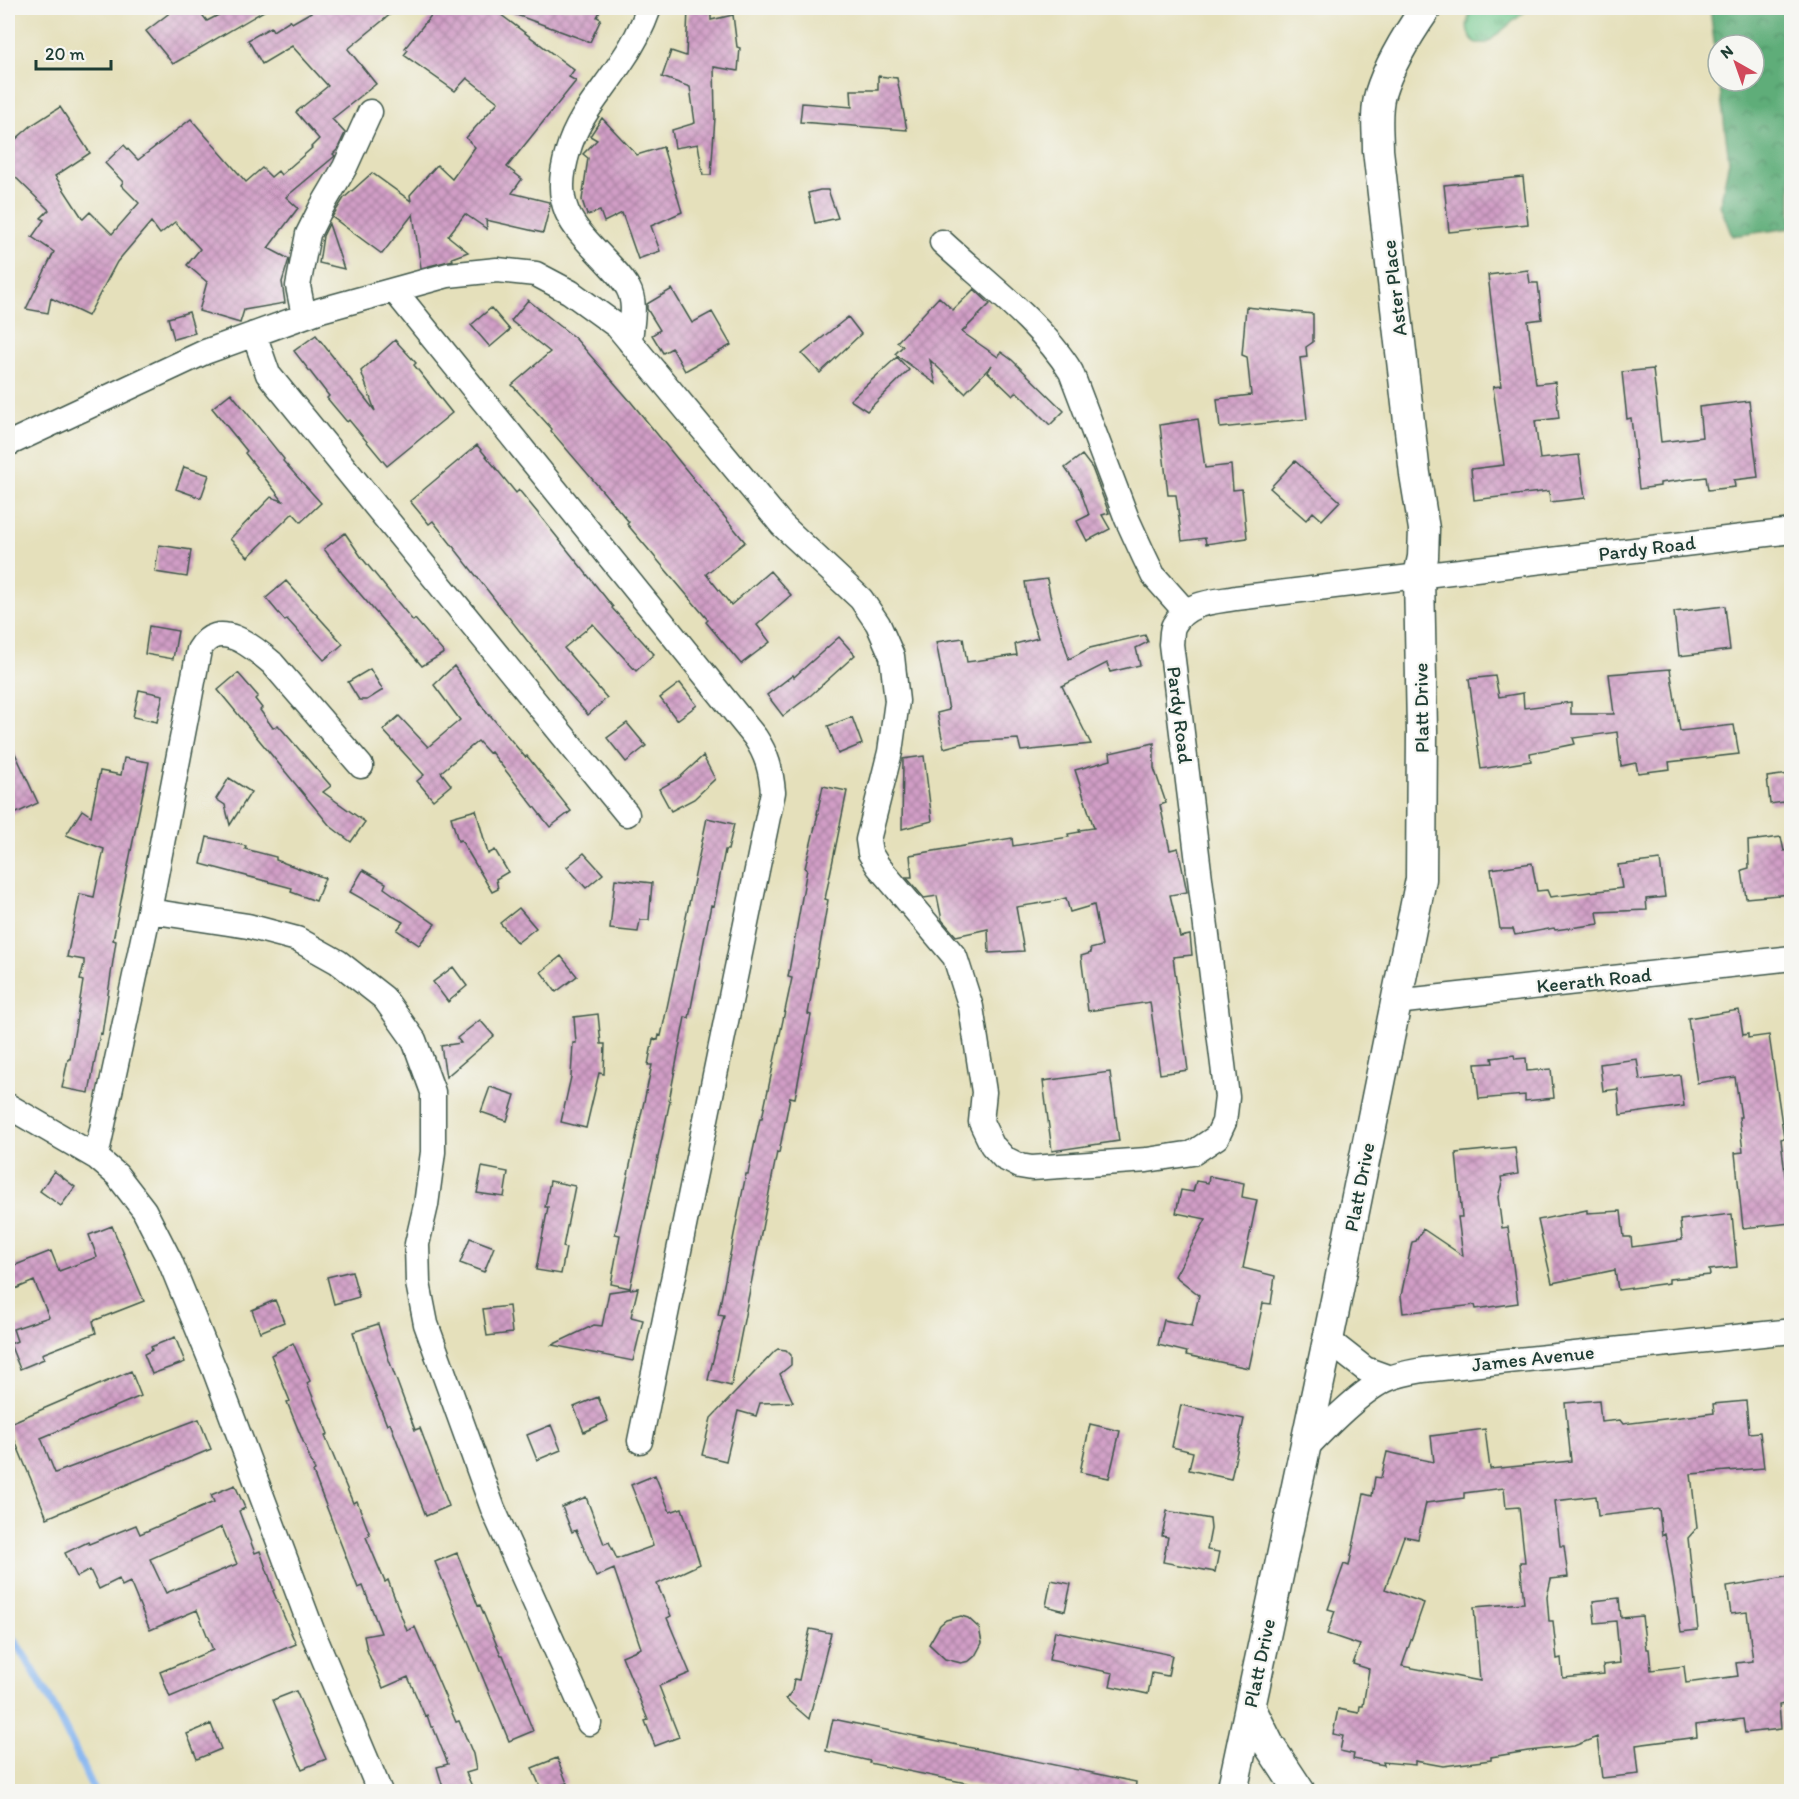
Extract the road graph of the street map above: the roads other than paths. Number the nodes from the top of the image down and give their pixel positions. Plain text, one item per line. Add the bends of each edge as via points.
1 (649, 8) edge
2 (1425, 9) edge
3 (370, 112) dead end
4 (942, 242) dead end
5 (394, 290) junction
6 (304, 316) junction
7 (254, 334) junction
8 (630, 342) junction
9 (8, 444) edge
10 (1791, 531) edge
11 (1419, 576) junction
12 (1185, 612) junction
13 (361, 766) dead end
14 (627, 814) dead end
15 (148, 911) junction
16 (1791, 958) edge
17 (1396, 1002) junction
18 (8, 1106) edge
19 (96, 1156) junction
20 (1791, 1331) edge
21 (1328, 1340) junction
22 (1390, 1378) junction
23 (640, 1441) dead end
24 (1303, 1451) junction
25 (1250, 1707) junction
26 (589, 1723) dead end
27 (380, 1791) edge
28 (1232, 1791) edge
29 (1300, 1791) edge

1 - 8 street via 643,26 574,135 562,179 569,218 628,288 634,304
2 - 11 street, Aster Place via 1393,62 1380,96 1377,121 1424,528
3 - 6 street via 308,234 298,286
4 - 12 street via 1039,330 1062,358 1153,575
5 - 6 street, Pardy Road
5 - 8 street, Pardy Road via 448,275 497,270 536,274 570,292 617,326
5 - 23 street via 755,737 771,769 771,803
6 - 7 street, Pardy Road
7 - 9 street, Pardy Road via 206,352
7 - 14 street via 268,374
8 - 12 street, Pardy Road via 782,525 861,599 878,624 892,656 897,701 890,752 868,840 870,853 955,957 971,1007 984,1092 981,1122 1004,1158 1020,1166 1147,1160 1193,1153 1217,1137 1224,1122 1227,1097 1171,644 1173,626
10 - 11 street, Pardy Road
11 - 12 street, Pardy Road via 1203,603
11 - 17 street, Platt Drive via 1421,879
13 - 15 street via 264,656 239,639 227,635 209,637 199,650
15 - 19 street
15 - 26 street via 248,926 297,939 338,962 384,998 414,1040 433,1092 433,1152 417,1244 418,1282 426,1324 493,1509
16 - 17 street, Keerath Road
17 - 21 street, Platt Drive
18 - 19 street
19 - 27 street via 117,1175 144,1210 170,1261 313,1633
20 - 22 street, James Avenue via 1423,1370
21 - 22 street via 1365,1369
21 - 24 street, Platt Drive
22 - 24 street, James Avenue via 1331,1422
24 - 25 street, Platt Drive
25 - 28 street, Platt Drive
25 - 29 street via 1269,1745

